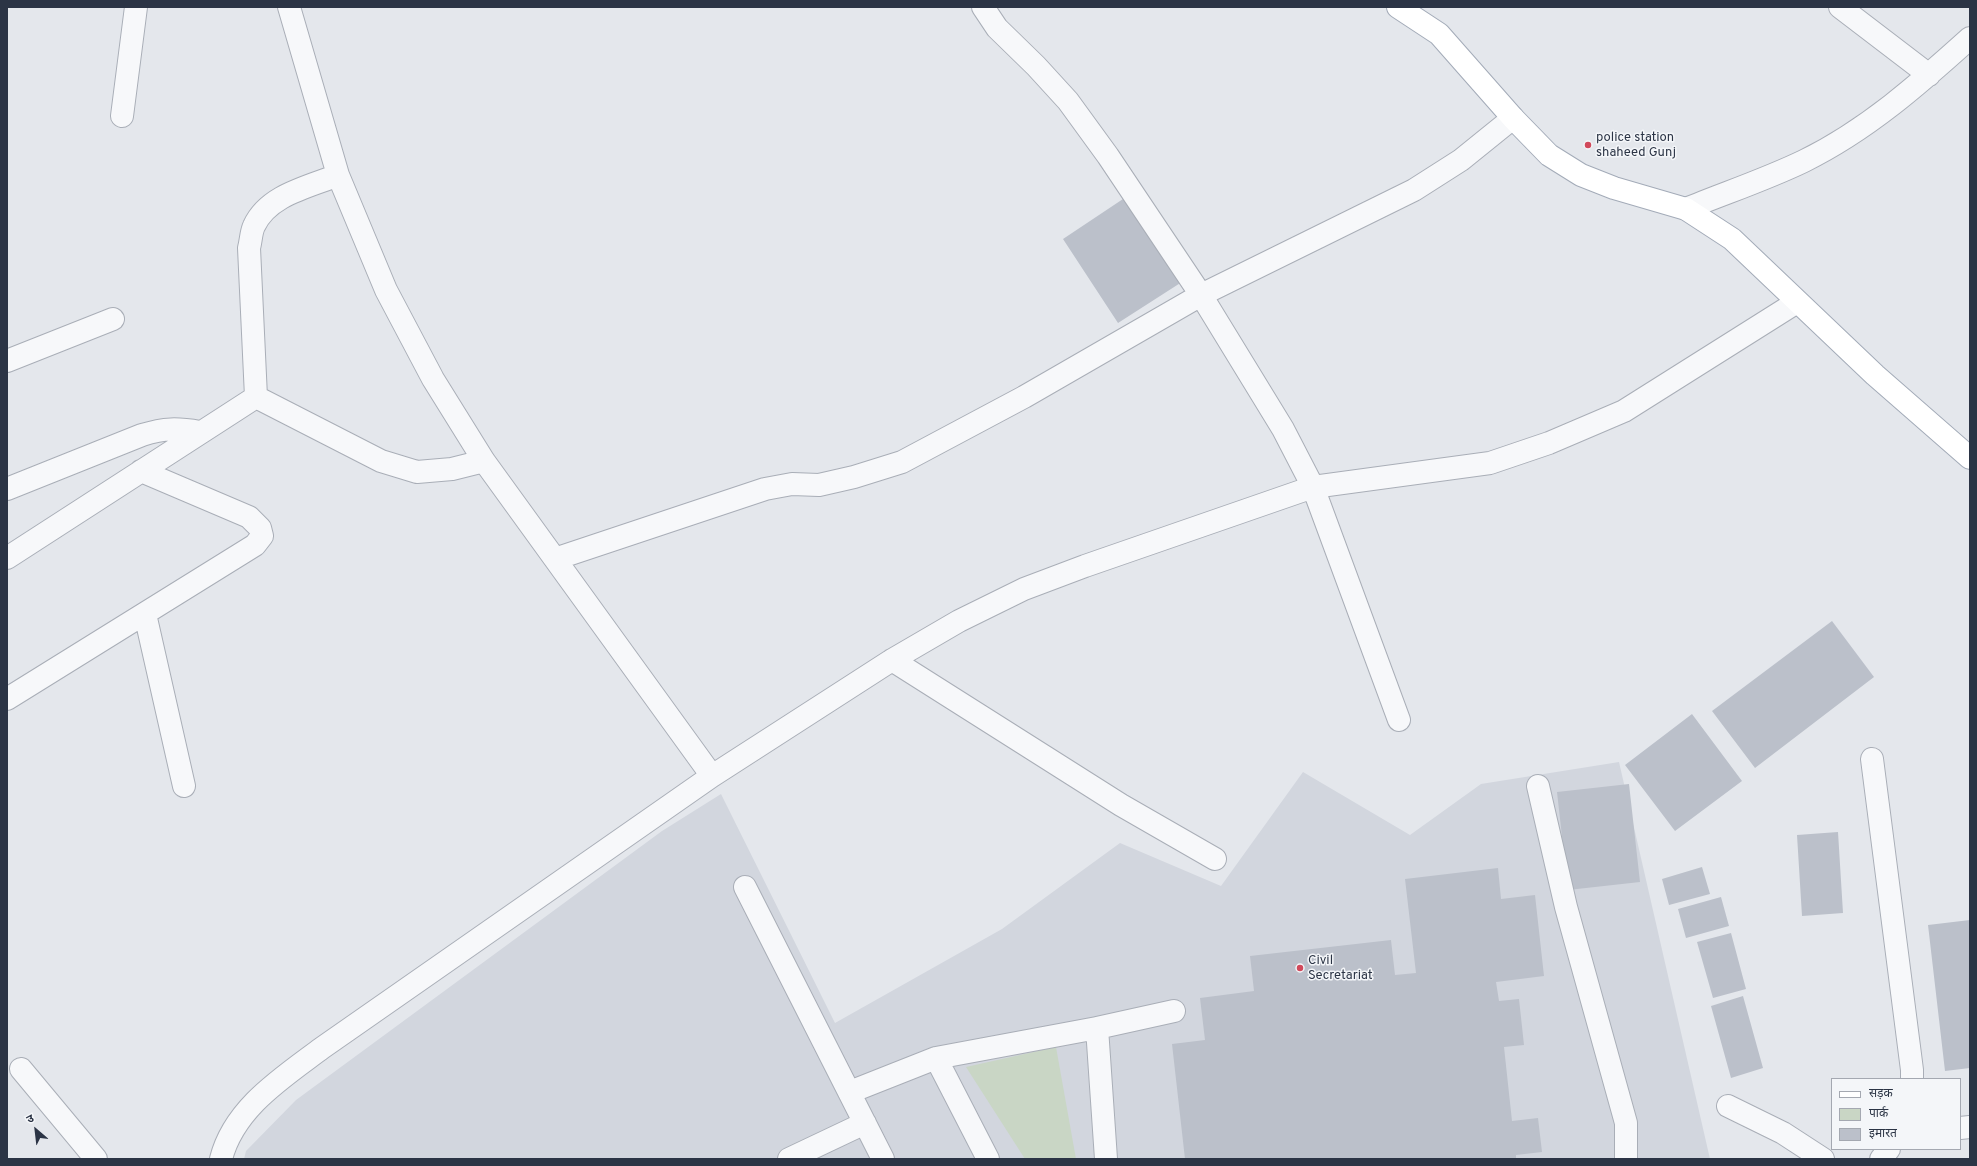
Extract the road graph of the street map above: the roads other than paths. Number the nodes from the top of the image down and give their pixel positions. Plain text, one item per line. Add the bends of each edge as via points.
1 (136, 7) edge
2 (289, 7) edge
3 (983, 7) edge
4 (1398, 7) edge
5 (1840, 7) edge
6 (1970, 38) edge
7 (1929, 75) junction
8 (122, 116) dead end
9 (1513, 118) junction
10 (338, 175) junction
11 (1686, 209) junction
12 (1201, 294) junction
13 (1797, 302) junction
14 (113, 320) dead end
15 (7, 361) edge
16 (256, 397) junction
17 (200, 432) junction
18 (1970, 458) edge
19 (484, 460) junction
20 (141, 471) junction
21 (1313, 486) junction
22 (7, 489) edge
23 (7, 558) edge
24 (555, 559) junction
25 (145, 614) junction
26 (892, 660) junction
27 (7, 699) edge
28 (1399, 720) dead end
29 (1872, 759) dead end
30 (712, 776) junction
31 (184, 786) dead end
32 (1538, 786) dead end
33 (1215, 859) dead end
34 (745, 887) dead end
35 (1174, 1011) dead end
36 (1097, 1028) junction
37 (936, 1058) junction
38 (21, 1069) dead end
39 (1912, 1078) edge
40 (850, 1092) junction
41 (1728, 1106) dead end
42 (864, 1123) junction
43 (1888, 1150) edge
44 (96, 1159) edge
45 (221, 1159) edge
46 (789, 1159) edge
47 (884, 1159) edge
48 (988, 1159) edge
49 (1106, 1159) edge
50 (1626, 1159) edge
51 (1823, 1159) edge
52 (1881, 1159) edge

1 - 8 street
2 - 10 street
3 - 12 street via 997,28 1068,101
4 - 9 main road via 1439,34
5 - 7 street
6 - 7 street
7 - 11 street via 1890,108 1804,161
9 - 11 main road via 1549,155 1581,175 1614,188
9 - 12 street via 1461,160 1414,190
10 - 16 street via 276,200 262,211 253,227 249,248
10 - 19 street via 386,290 433,379
11 - 13 main road via 1732,239
12 - 21 street via 1283,429
12 - 24 street via 1024,397 902,462 854,477 818,484 792,484 765,489
13 - 18 main road
13 - 21 street via 1624,410 1549,444 1490,463
14 - 15 street
16 - 17 street
16 - 19 street via 381,461 417,472 452,469
17 - 20 street
17 - 22 street via 179,428 156,431
19 - 24 street
20 - 23 street
20 - 25 street via 249,517 260,528 262,536 255,546
21 - 26 street via 1024,589 959,621
21 - 28 street
24 - 30 street
25 - 27 street
25 - 31 street
26 - 30 street
26 - 33 street via 1121,805
29 - 39 street
30 - 45 street via 322,1048 265,1091 240,1119 223,1150
32 - 50 street via 1566,907 1626,1124
34 - 40 street
35 - 36 street
36 - 37 street
36 - 49 street
37 - 40 street
37 - 48 street
38 - 44 street
40 - 42 street
41 - 51 street via 1783,1134
42 - 46 street
42 - 47 street
43 - 52 street

